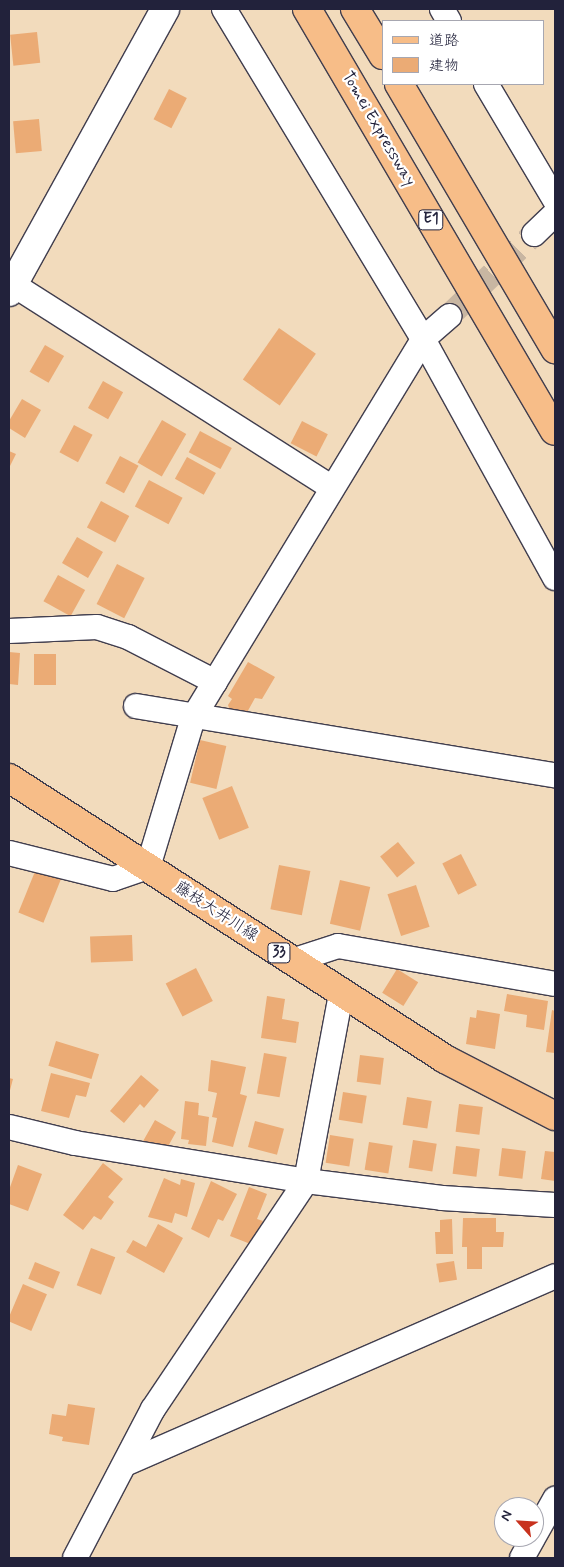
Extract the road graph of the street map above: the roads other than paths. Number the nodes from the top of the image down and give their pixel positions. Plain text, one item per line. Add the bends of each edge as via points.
1 (165, 9) edge
2 (224, 9) edge
3 (307, 9) edge
4 (355, 9) edge
5 (442, 9) edge
6 (448, 20) edge
7 (382, 53) edge
8 (401, 85) edge
9 (487, 85) edge
10 (555, 200) edge
11 (555, 214) edge
12 (534, 234) tunnel mouth
13 (10, 286) edge
14 (449, 316) tunnel mouth
15 (423, 339) junction
16 (555, 349) edge
17 (555, 431) edge
18 (331, 487) junction
19 (555, 578) edge
20 (9, 631) edge
21 (215, 682) junction
22 (136, 706) dead end
23 (194, 718) junction
24 (555, 775) edge
25 (9, 778) edge
26 (9, 853) edge
27 (148, 867) junction
28 (292, 961) junction
29 (555, 984) edge
30 (341, 994) junction
31 (555, 1116) edge
32 (9, 1127) edge
33 (306, 1180) junction
34 (555, 1205) edge
35 (555, 1276) edge
36 (125, 1464) junction
37 (555, 1500) edge
38 (75, 1558) edge
39 (522, 1558) edge

1 - 13 street
2 - 15 street
3 - 17 main road, Tomei Expressway / E1
4 - 7 main road
5 - 6 street
8 - 16 main road, E1
9 - 10 street
11 - 12 street
13 - 18 street
14 - 15 street
15 - 18 street
15 - 19 street
18 - 21 street
20 - 21 street via 97,627 128,637
21 - 23 street
22 - 23 street
23 - 24 street
23 - 27 street
25 - 27 main road, 藤枝大井川線 / 33
26 - 27 street via 113,879
27 - 28 main road, 藤枝大井川線 / 33
28 - 29 street via 338,946
28 - 30 main road, 藤枝大井川線 / 33
30 - 31 main road, 藤枝大井川線 / 33 via 444,1059
30 - 33 street
32 - 33 street via 75,1143
33 - 34 street via 442,1198
33 - 36 street via 153,1409
35 - 36 street
36 - 38 street
37 - 39 street

